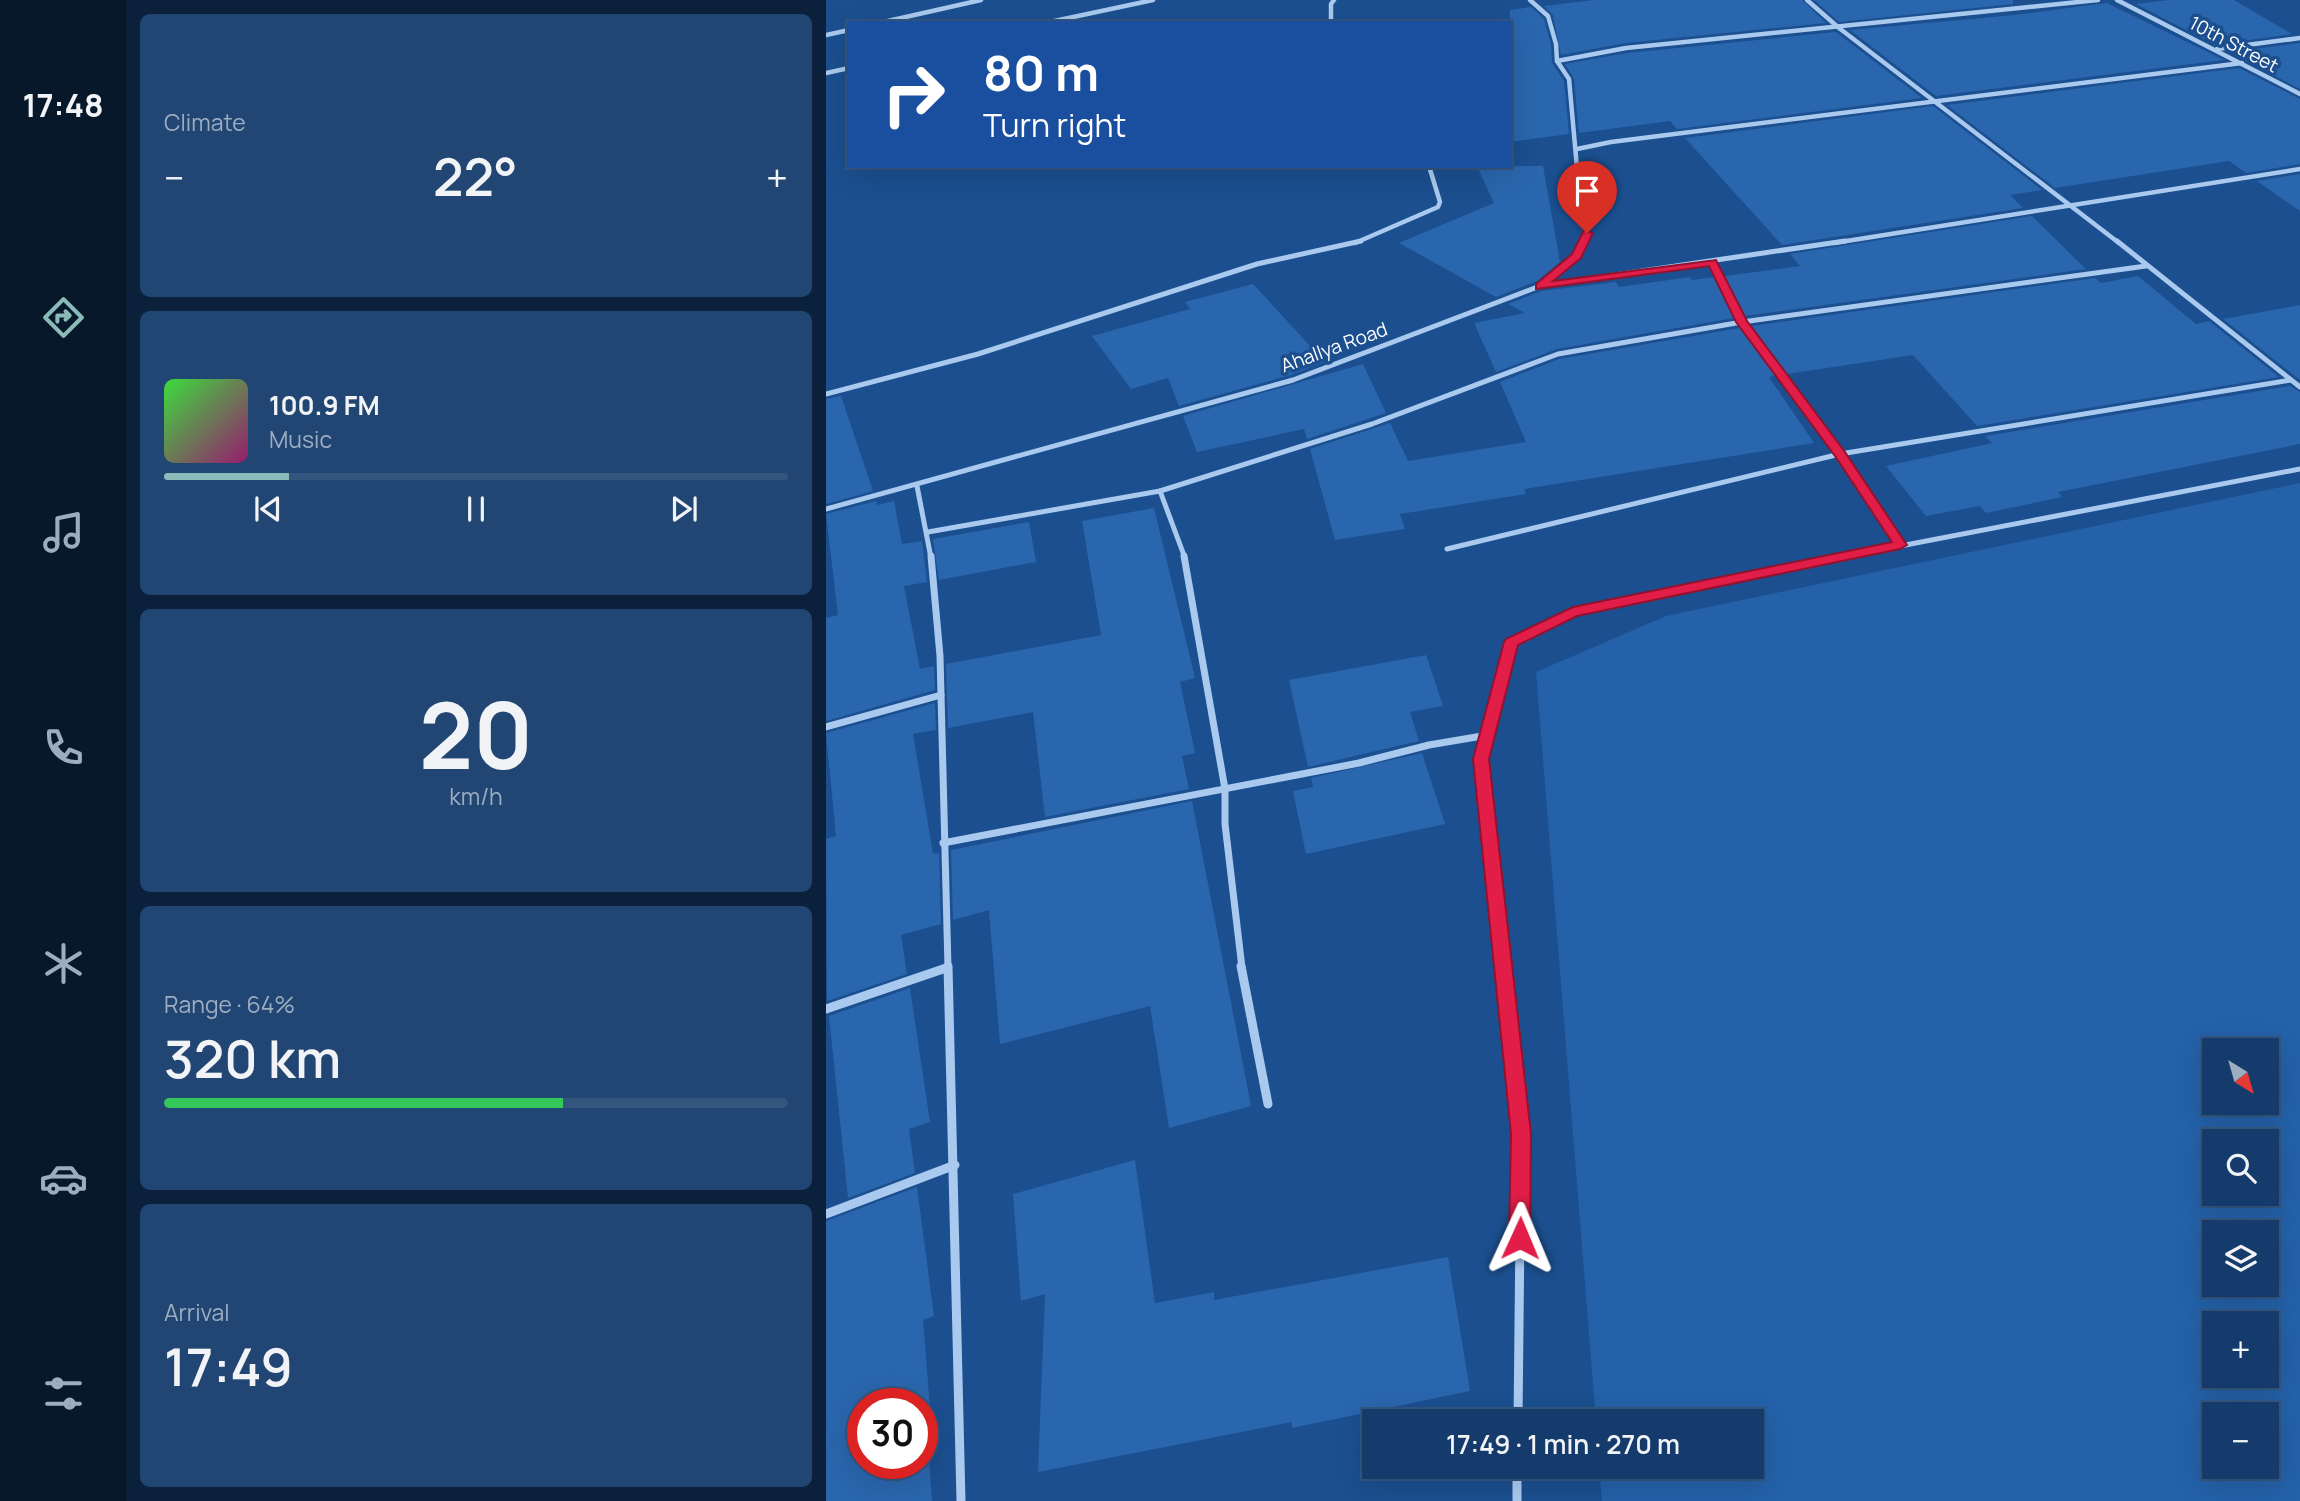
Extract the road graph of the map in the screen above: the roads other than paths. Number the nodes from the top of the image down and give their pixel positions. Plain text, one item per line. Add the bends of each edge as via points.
1 (981, 0) edge
2 (1153, 0) edge
3 (1334, 0) edge
4 (1530, 0) edge
5 (1807, 0) edge
6 (2098, 0) edge
7 (2117, 0) edge
8 (888, 21) edge
9 (1054, 21) edge
10 (1331, 21) edge
11 (1839, 29) junction
12 (847, 30) edge
13 (826, 35) edge
14 (2300, 38) edge
15 (2216, 49) junction
16 (1557, 61) junction
17 (2242, 63) junction
18 (847, 68) edge
19 (826, 73) edge
20 (2300, 94) edge
21 (1933, 100) junction
22 (1577, 149) junction
23 (1430, 168) edge
24 (2300, 169) edge
25 (2072, 206) junction
26 (1713, 262) junction
27 (2146, 266) junction
28 (1540, 286) junction
29 (1742, 322) junction
30 (2291, 380) junction
31 (2300, 387) edge
32 (826, 394) edge
33 (1840, 454) junction
34 (2300, 469) edge
35 (917, 486) junction
36 (1160, 491) junction
37 (826, 509) edge
38 (928, 532) junction
39 (1900, 545) junction
40 (1447, 549) dead end
41 (941, 695) junction
42 (826, 727) edge
43 (1488, 735) junction
44 (1225, 789) junction
45 (943, 843) junction
46 (947, 968) junction
47 (826, 1009) edge
48 (1268, 1104) dead end
49 (955, 1165) junction
50 (826, 1214) edge
51 (1518, 1409) edge
52 (1517, 1479) edge
53 (961, 1501) edge
54 (1517, 1501) edge

1 - 8 street
2 - 9 street
3 - 10 street
4 - 16 street, Ahallya Road via 1548,16
5 - 11 street
6 - 11 street
7 - 15 street, 10th Street
11 - 16 street via 1626,48
11 - 21 street
12 - 13 street
14 - 15 street
15 - 17 street, 10th Street
16 - 22 street, Ahallya Road via 1569,79
17 - 20 street, 10th Street
17 - 21 street
18 - 19 street
21 - 22 street
21 - 25 street
22 - 28 street, Ahallya Road via 1587,233 1577,255
23 - 32 street via 1438,207 1365,240 1257,264 978,354
24 - 25 street
25 - 26 street
25 - 27 street
26 - 28 street
26 - 29 street
27 - 29 street
27 - 30 street
28 - 35 street, Ahallya Road via 1293,380
29 - 33 street
29 - 36 street via 1558,354 1372,424
30 - 31 street
30 - 33 street
33 - 39 street
33 - 40 street
34 - 39 street
35 - 37 street, Ahallya Road
35 - 38 street
36 - 38 street
36 - 44 street via 1185,559
38 - 41 street
39 - 43 street via 1573,612 1511,642
41 - 42 street
41 - 45 street
43 - 44 street
43 - 51 street via 1481,759 1521,1134
44 - 45 street
44 - 48 street via 1241,964
45 - 46 street
46 - 47 street
46 - 49 street
49 - 50 street
49 - 53 street
52 - 54 street

